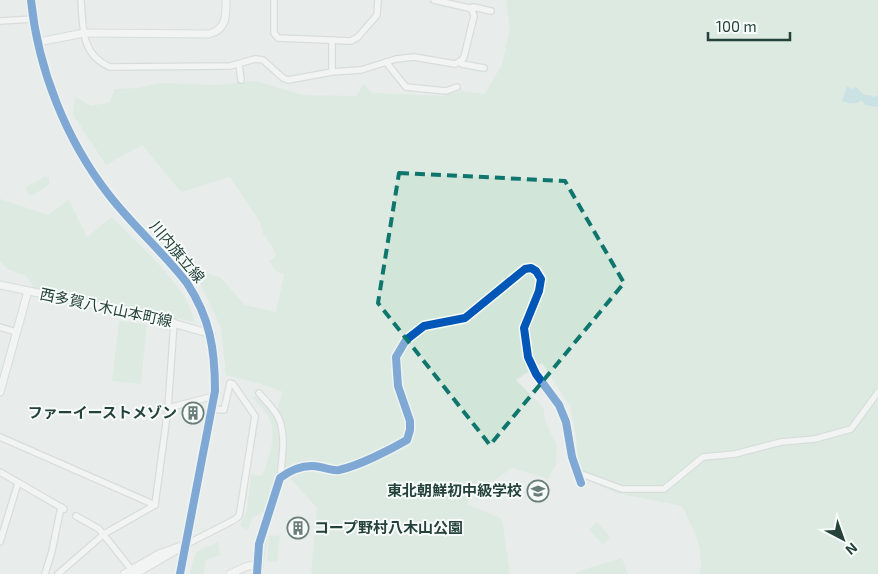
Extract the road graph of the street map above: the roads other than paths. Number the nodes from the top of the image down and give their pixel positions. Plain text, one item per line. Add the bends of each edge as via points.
1 (31, 0) edge
2 (81, 0) edge
3 (226, 0) edge
4 (274, 0) edge
5 (378, 0) edge
6 (434, 0) edge
7 (470, 8) junction
8 (491, 11) dead end
9 (34, 19) junction
10 (0, 21) edge
11 (84, 33) junction
12 (332, 40) junction
13 (38, 42) junction
14 (386, 62) junction
15 (460, 62) junction
16 (239, 64) junction
17 (484, 68) dead end
18 (332, 72) junction
19 (241, 80) dead end
20 (457, 87) dead end
21 (0, 285) edge
22 (28, 291) junction
23 (174, 322) junction
24 (0, 327) edge
25 (16, 332) junction
26 (211, 334) junction
27 (0, 392) edge
28 (878, 392) edge
29 (259, 393) dead end
30 (214, 396) junction
31 (168, 408) junction
32 (212, 409) junction
33 (0, 437) edge
34 (0, 472) edge
35 (576, 472) junction
36 (280, 478) junction
37 (18, 483) junction
38 (581, 483) dead end
39 (155, 506) junction
40 (76, 516) dead end
41 (104, 534) junction
42 (0, 542) edge
43 (187, 544) junction
44 (258, 564) junction
45 (130, 572) edge
46 (45, 574) edge
47 (58, 574) edge
48 (180, 574) edge
49 (230, 574) edge
50 (257, 574) edge

1 - 9 street, 川内旗立線
2 - 11 street
3 - 11 street via 224,24 216,32 208,34
4 - 12 street via 274,33 278,38
5 - 12 street via 377,15 358,37
6 - 7 street
7 - 8 street
7 - 15 street via 474,16
9 - 10 street
9 - 13 street, 川内旗立線
11 - 13 street
11 - 16 street via 91,54 110,67
12 - 18 street
13 - 26 street, 川内旗立線 via 51,87 85,159 110,196 187,283 196,296
14 - 15 street via 414,57 454,64
14 - 18 street via 361,70
14 - 20 street via 406,87 446,91
15 - 17 street
16 - 18 street via 262,60 288,80
16 - 19 street
21 - 22 street, 西多賀八木山本町線
22 - 23 street, 西多賀八木山本町線
22 - 25 street
23 - 26 street, 西多賀八木山本町線
23 - 31 street
24 - 25 street
25 - 27 street
26 - 30 street, 川内旗立線 via 215,360
28 - 35 street via 851,429 815,440 781,442 735,454 703,457 664,489 622,489
29 - 36 street via 281,424
30 - 31 street
30 - 32 street, 川内旗立線
31 - 39 street
32 - 43 street, 川内旗立線
32 - 43 street via 224,410 230,383 255,416 240,511 234,520
33 - 39 street
34 - 37 street
35 - 36 street via 566,422 559,405 536,374 528,357 524,328 541,279 531,268 511,279 465,318 424,326 406,340 396,357 398,386 410,421 407,440 346,468 308,466
35 - 38 street
36 - 44 street via 259,544
37 - 42 street
37 - 46 street via 62,508
39 - 41 street
40 - 41 street
41 - 45 street
41 - 47 street
43 - 45 street via 165,558
43 - 48 street, 川内旗立線
44 - 49 street
44 - 50 street

